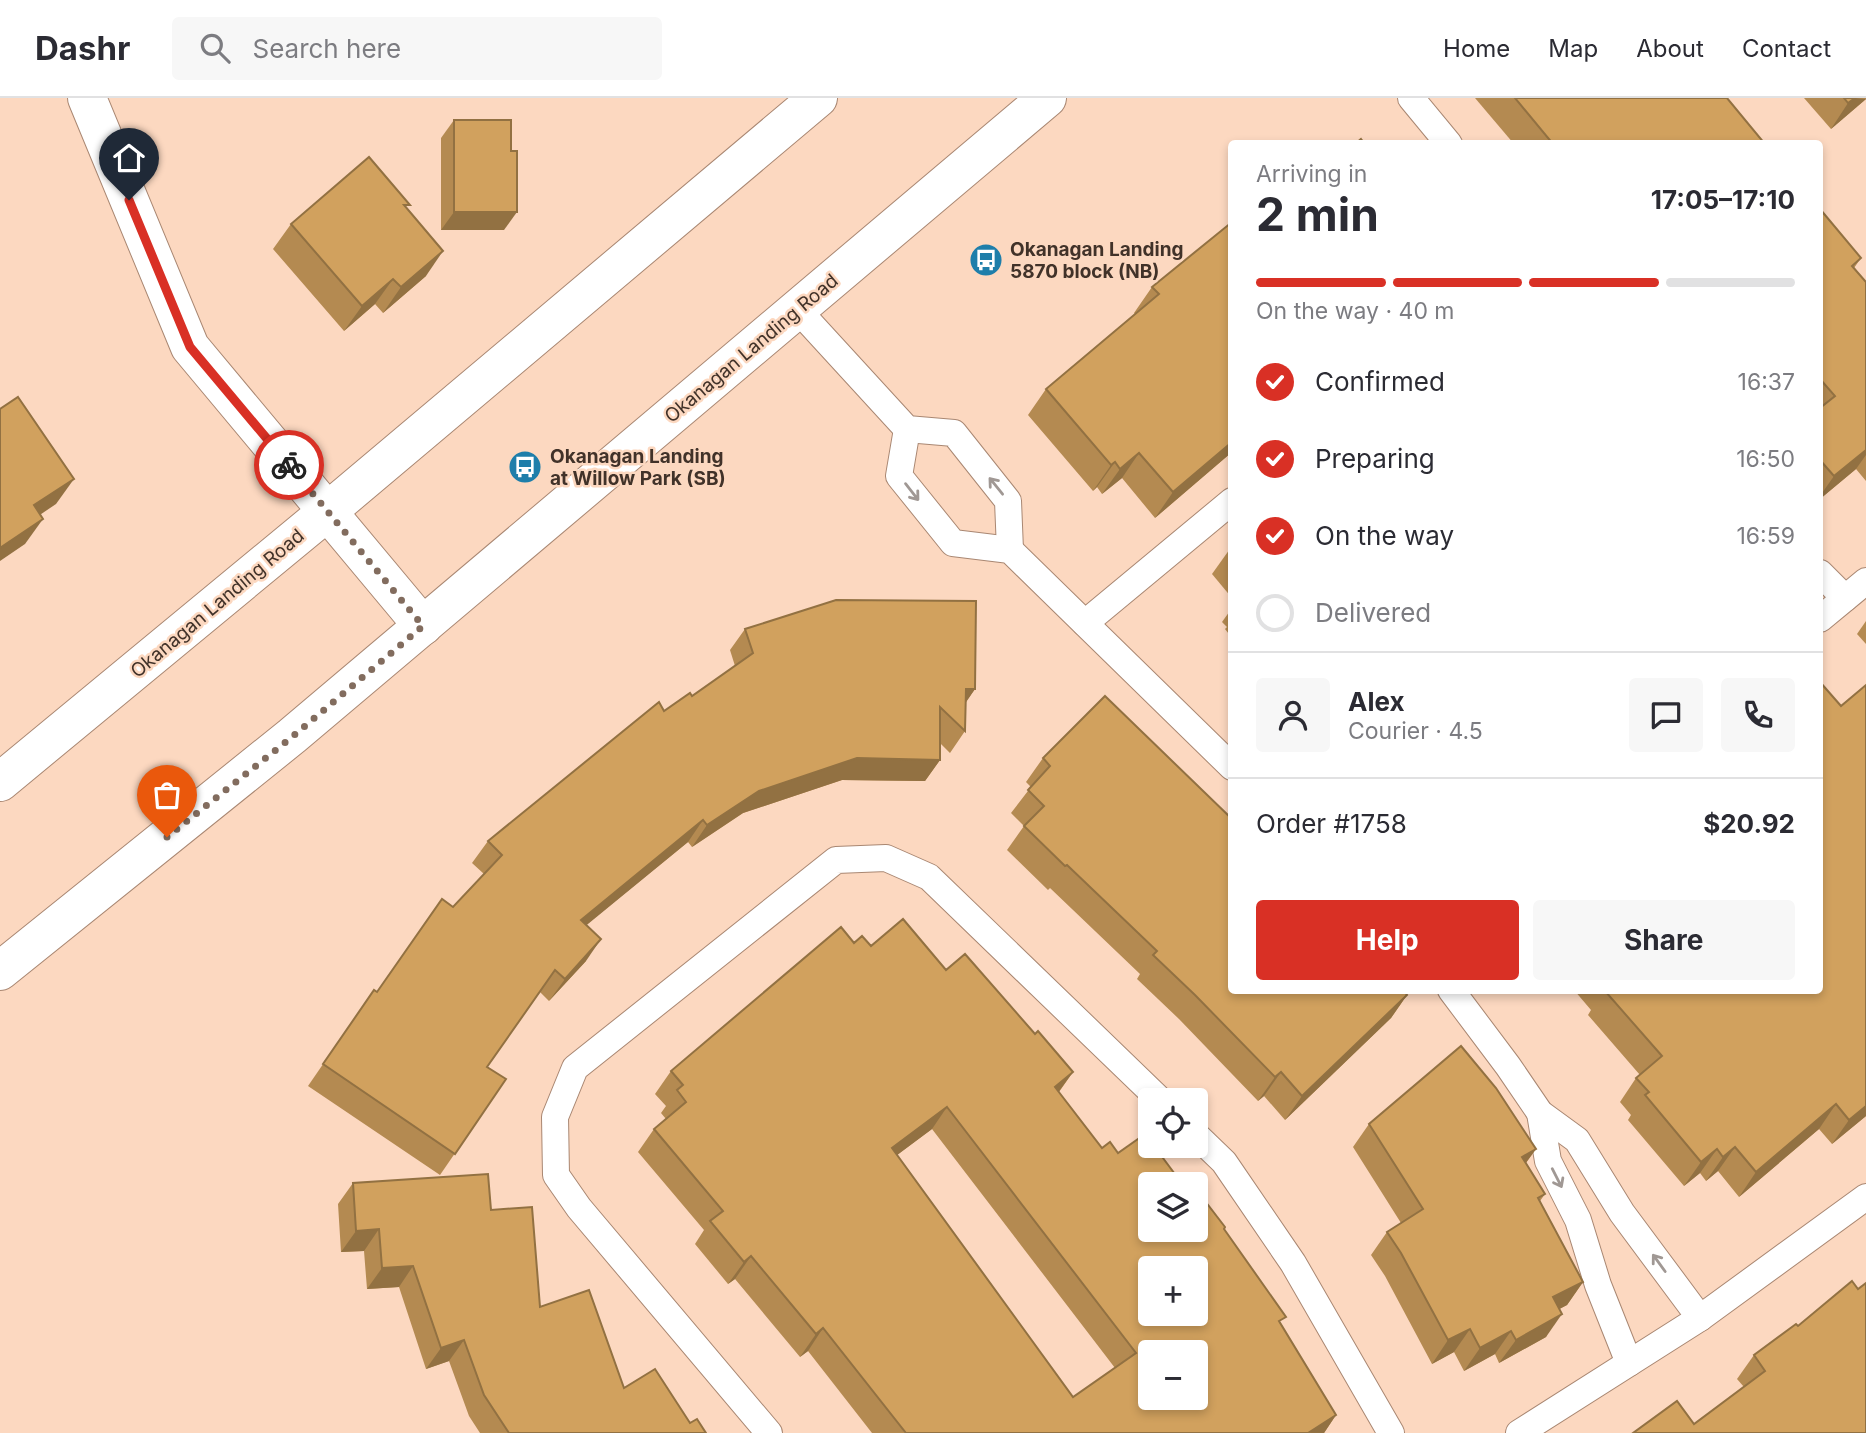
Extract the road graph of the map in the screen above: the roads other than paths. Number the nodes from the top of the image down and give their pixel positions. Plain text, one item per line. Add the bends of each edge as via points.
1 (87, 98) edge
2 (818, 98) edge
3 (1047, 98) edge
4 (1411, 98) edge
5 (1446, 140) edge
6 (797, 309) junction
7 (907, 429) junction
8 (1228, 504) edge
9 (328, 511) junction
10 (1010, 550) junction
11 (1823, 576) edge
12 (1866, 581) edge
13 (1845, 598) junction
14 (1823, 616) edge
15 (1085, 622) junction
16 (423, 626) junction
17 (1228, 763) edge
18 (0, 782) edge
19 (0, 971) edge
20 (1454, 994) edge
21 (1148, 1088) edge
22 (1541, 1113) junction
23 (1208, 1147) edge
24 (1866, 1198) edge
25 (1700, 1318) junction
26 (1629, 1363) junction
27 (769, 1433) edge
28 (1391, 1433) edge
29 (1519, 1433) edge

1 - 9 street via 190,347
2 - 9 street, Okanagan Landing Road
3 - 6 street, Okanagan Landing Road
4 - 5 lane
6 - 7 lane
6 - 16 street, Okanagan Landing Road
10 -> 7 lane via 1008,501 954,433
7 -> 10 lane via 899,476 953,543
8 - 15 lane
9 - 16 street
9 - 18 street, Okanagan Landing Road
10 - 15 lane
11 - 13 lane
12 - 13 lane
13 - 14 lane
15 - 17 lane
16 - 19 street, Okanagan Landing Road
20 - 22 lane
21 - 27 lane via 929,877 886,858 836,860 575,1068 555,1117 556,1175
25 -> 22 lane via 1622,1213 1577,1140
22 -> 26 lane via 1548,1161 1578,1220
23 - 28 lane via 1224,1162 1293,1263
24 - 25 lane
25 - 26 lane
26 - 29 lane

